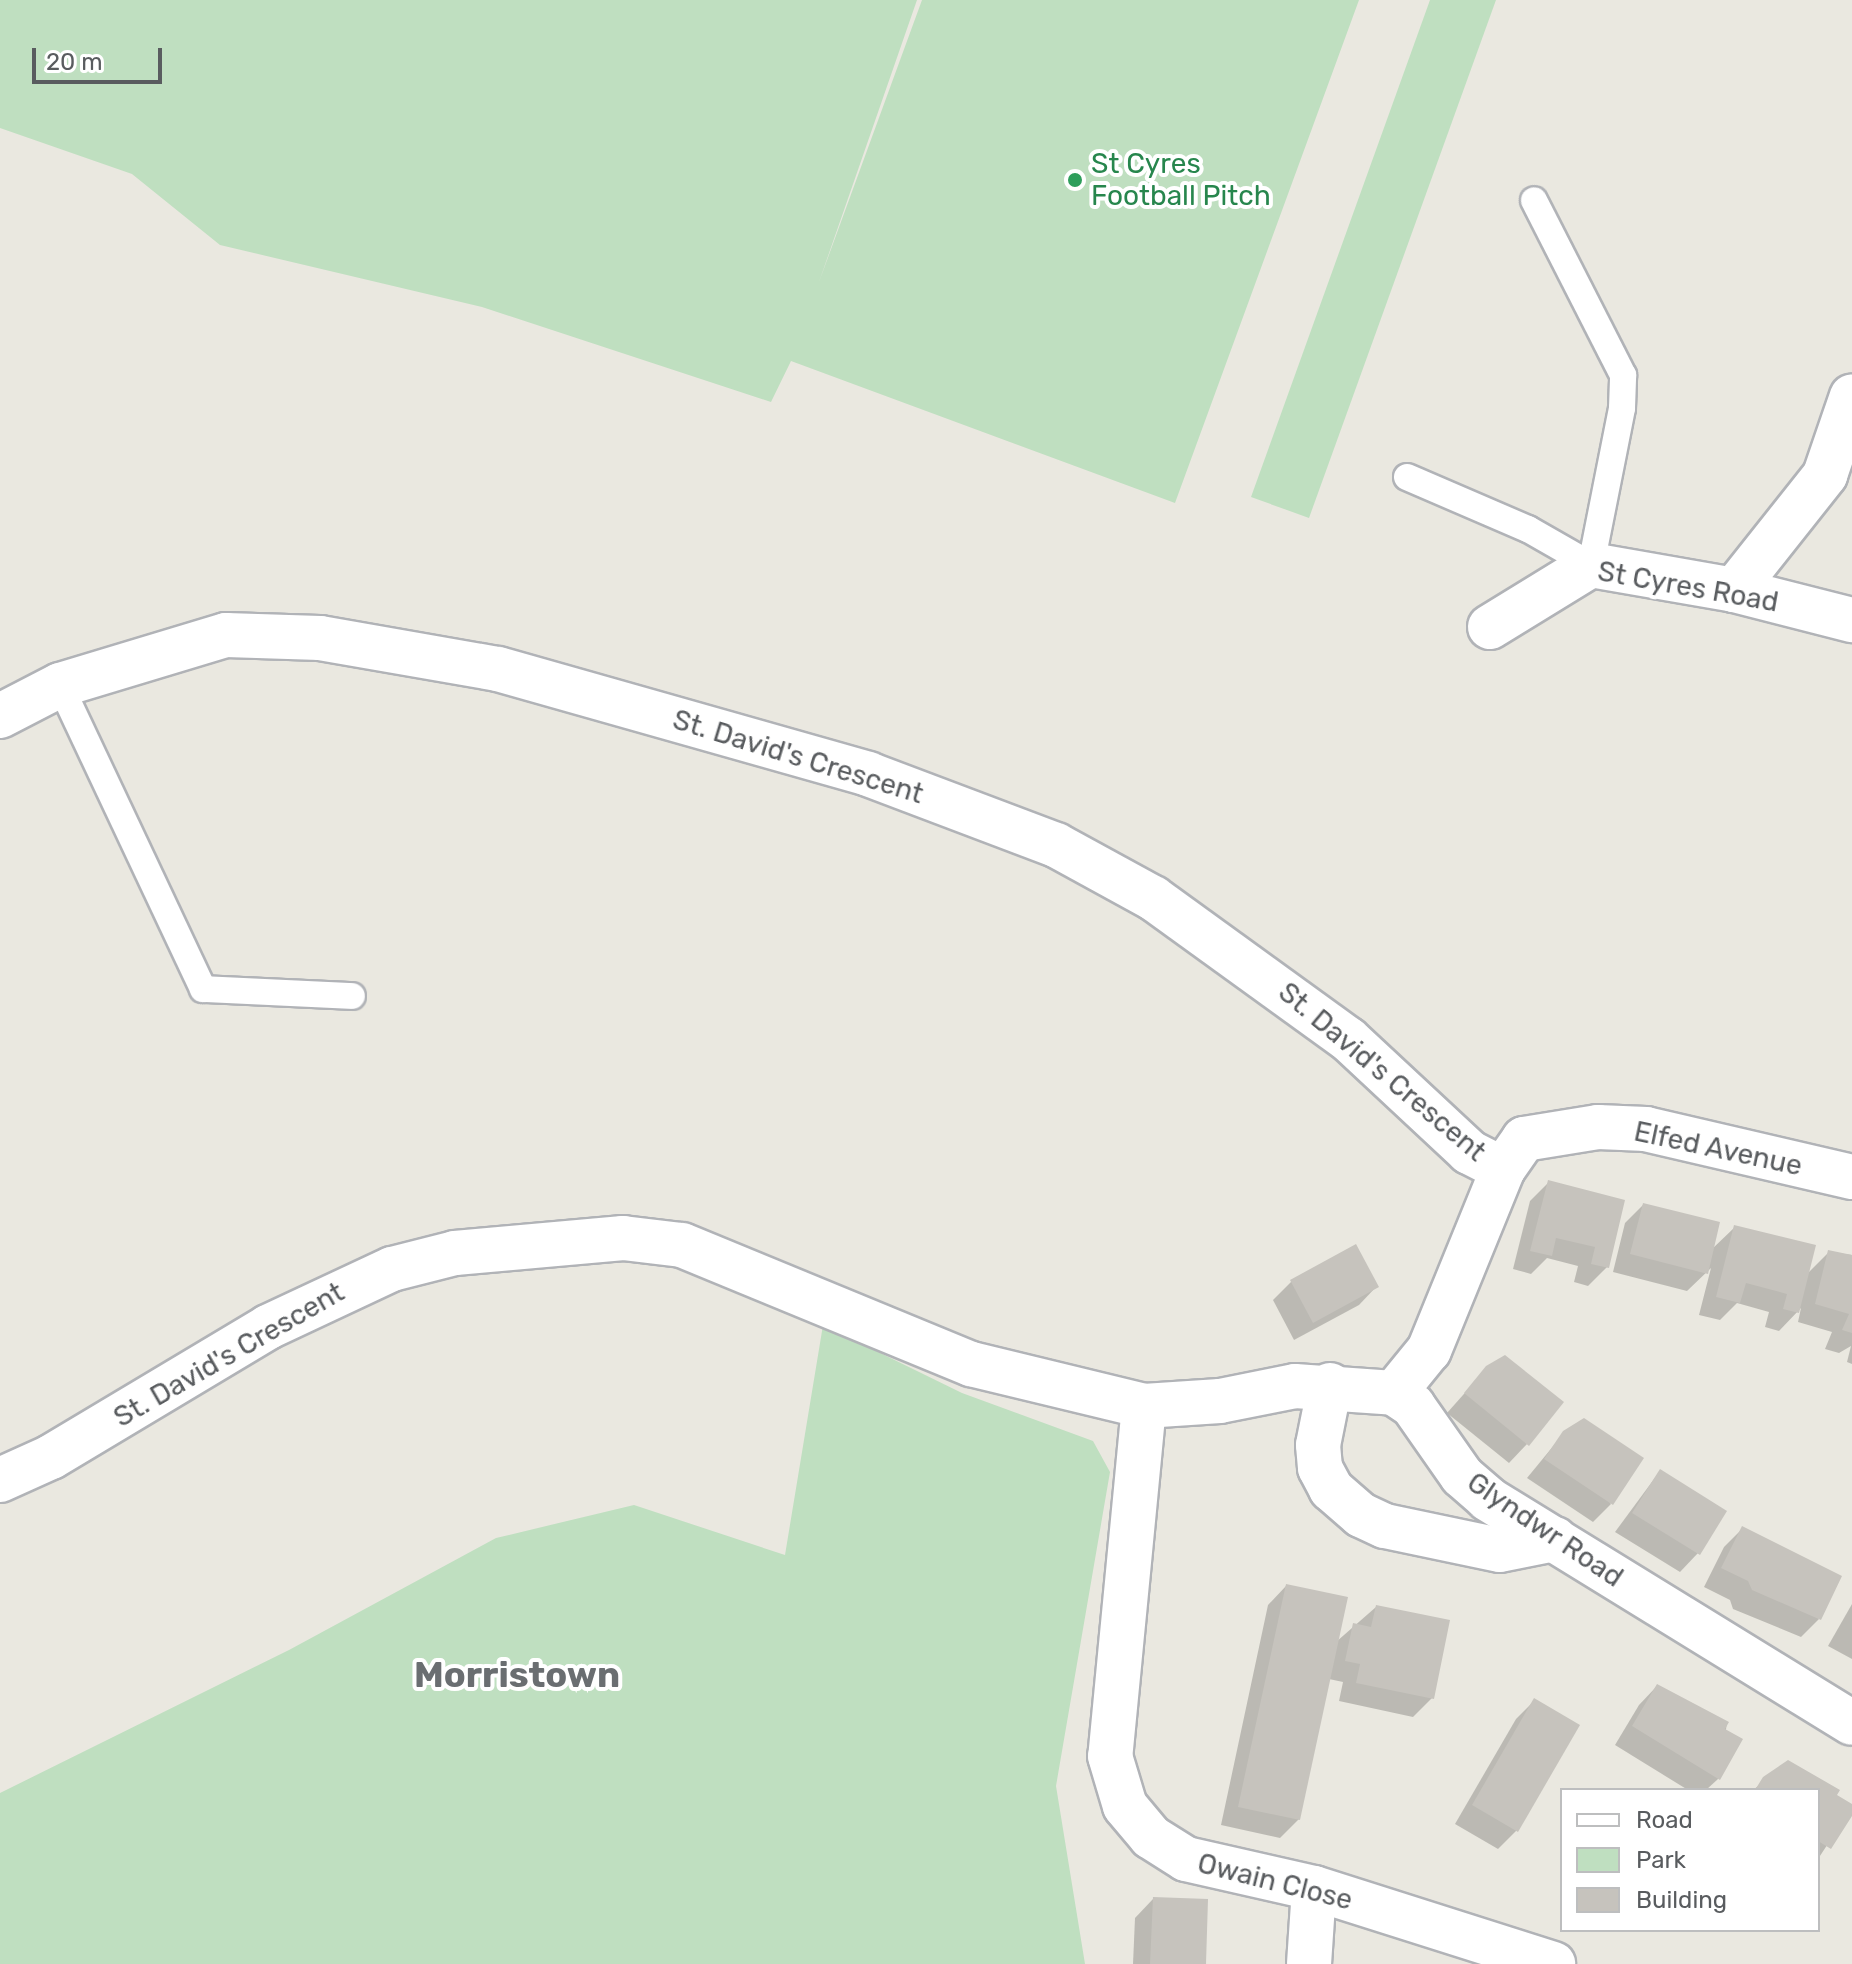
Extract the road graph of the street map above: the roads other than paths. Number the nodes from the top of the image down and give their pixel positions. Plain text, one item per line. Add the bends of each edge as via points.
1 (1534, 200) dead end
2 (1852, 396) edge
3 (1407, 477) dead end
4 (1591, 565) junction
5 (1734, 590) junction
6 (1852, 620) edge
7 (1490, 627) dead end
8 (60, 685) junction
9 (0, 716) edge
10 (352, 996) dead end
11 (1503, 1169) junction
12 (1852, 1177) edge
13 (1330, 1385) junction
14 (1394, 1393) junction
15 (1144, 1406) junction
16 (0, 1480) edge
17 (1555, 1539) junction
18 (1852, 1723) edge
19 (1314, 1888) junction
20 (1309, 1964) edge
21 (1553, 1964) edge

1 - 4 lane via 1623,375 1622,408
2 - 5 street via 1825,475
3 - 4 lane via 1528,529
4 - 5 street, St Cyres Road
4 - 7 street, St Cyres Road
5 - 6 street, St Cyres Road
8 - 9 street, St. David's Crescent
8 - 10 lane via 203,989
8 - 11 street, St. David's Crescent via 226,635 320,638 498,669 868,774 1056,845 1153,898 1348,1039 1469,1152
11 - 12 street, Elfed Avenue via 1524,1139 1598,1127 1646,1129
11 - 14 street via 1429,1350
13 - 14 street, St. David's Crescent
13 - 15 street, St. David's Crescent via 1295,1386 1186,1406
13 - 17 street via 1318,1445 1320,1468 1331,1489 1361,1515 1385,1526 1500,1550
14 - 17 street, Glyndwr Road via 1430,1427 1462,1476 1488,1499
15 - 16 street, St. David's Crescent via 971,1364 682,1245 595,1239 455,1253 336,1291 51,1457
15 - 19 street, Owain Close via 1118,1642 1110,1756 1116,1783 1125,1806 1151,1837 1186,1859
17 - 18 street, Glyndwr Road
19 - 20 street
19 - 21 street, Owain Close

